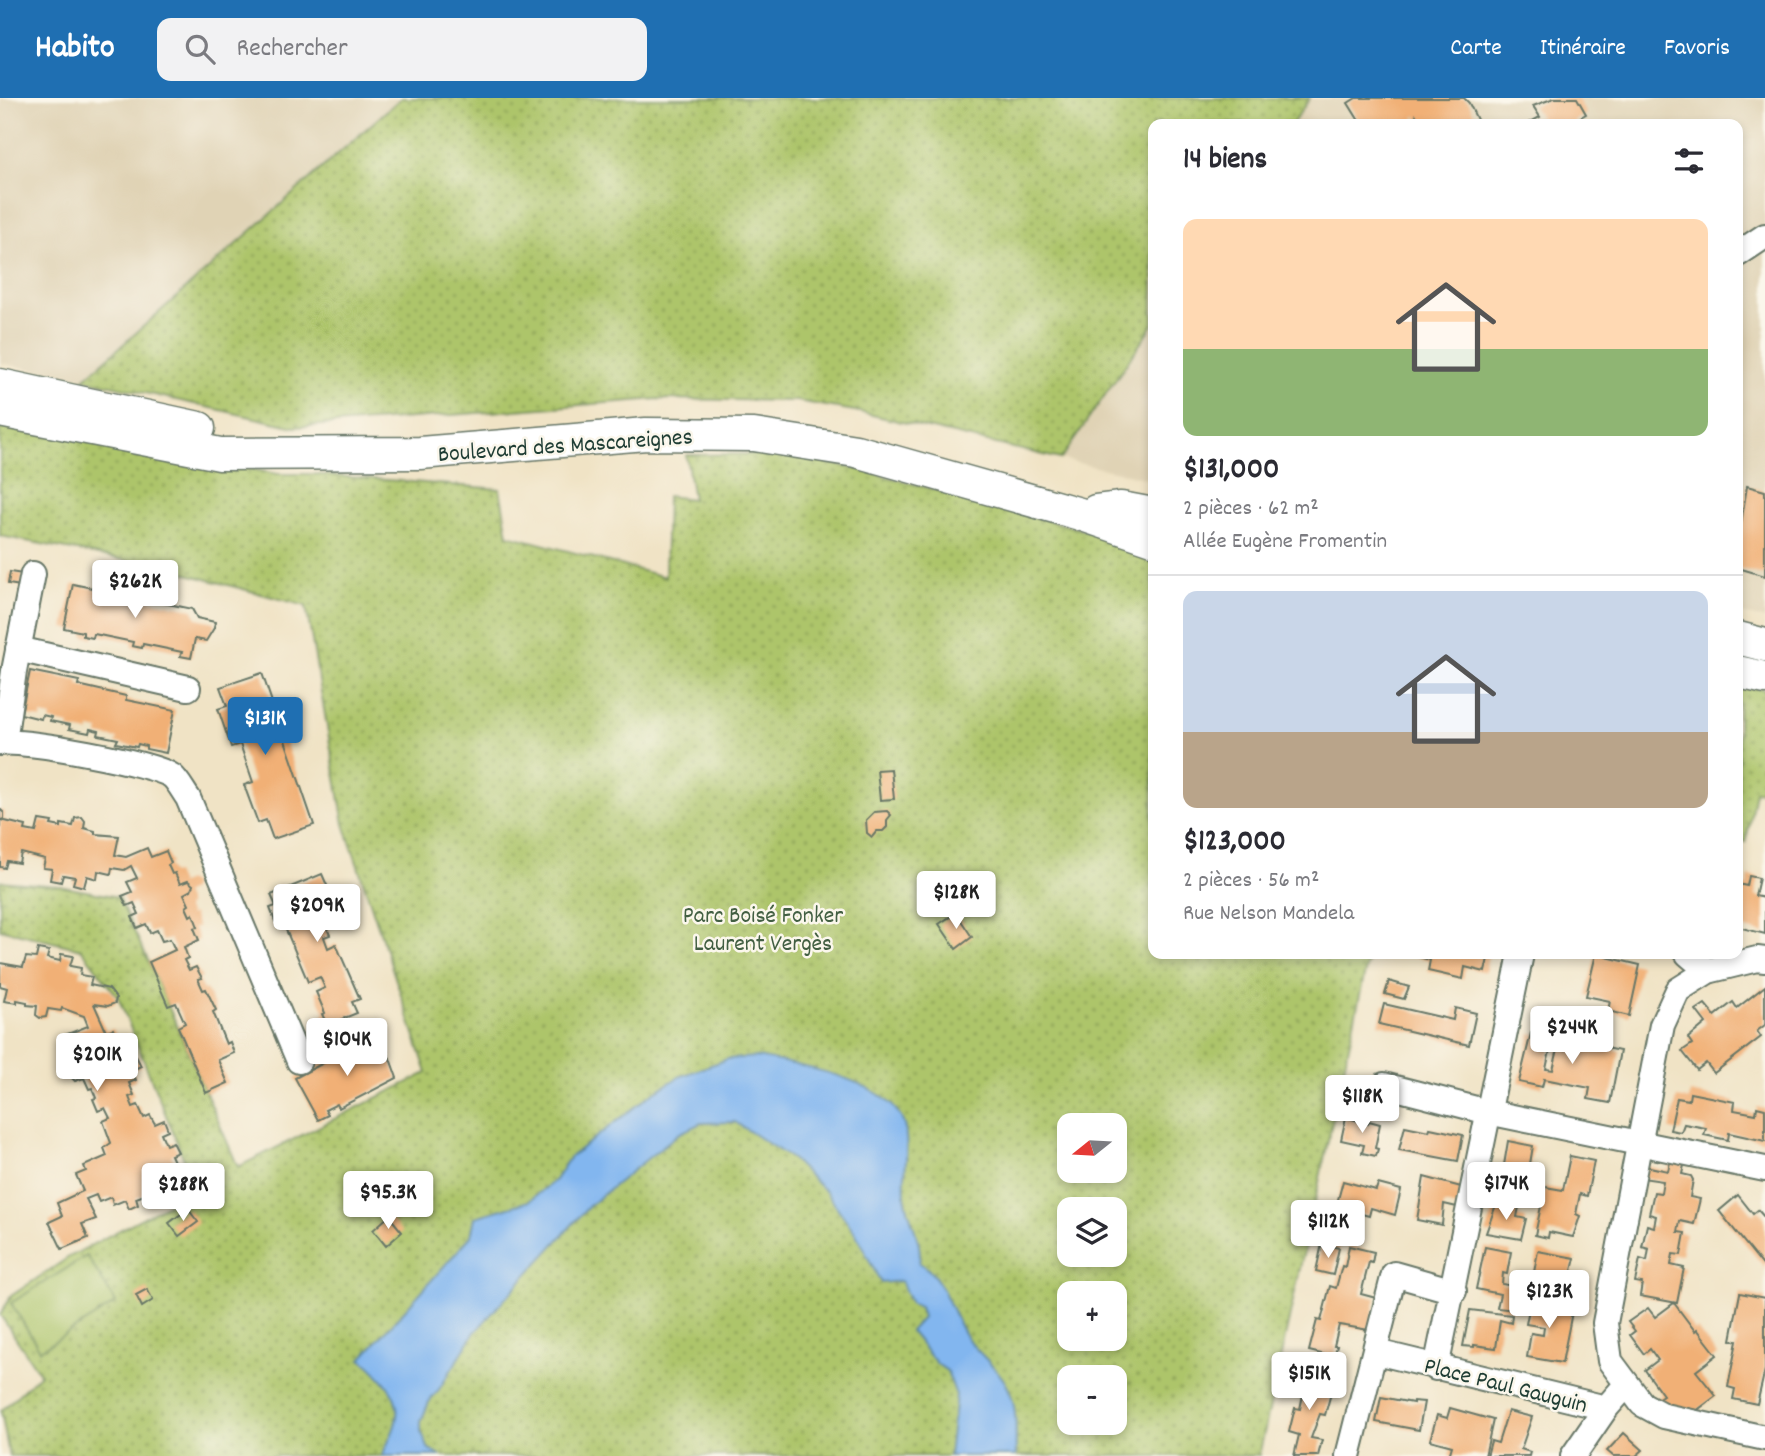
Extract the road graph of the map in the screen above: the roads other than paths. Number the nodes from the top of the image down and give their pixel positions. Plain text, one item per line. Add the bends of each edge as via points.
1 (1765, 236) edge
2 (1743, 251) edge
3 (0, 385) edge
4 (0, 411) edge
5 (291, 454) junction
6 (1148, 512) edge
7 (1080, 514) junction
8 (1148, 537) edge
9 (33, 573) dead end
10 (1743, 639) edge
11 (1765, 645) edge
12 (10, 662) edge
13 (1743, 673) edge
14 (1765, 678) edge
15 (188, 688) dead end
16 (2, 743) edge
17 (1520, 959) edge
18 (1694, 959) edge
19 (1765, 961) edge
20 (1708, 971) junction
21 (299, 1060) dead end
22 (1384, 1085) dead end
23 (1488, 1112) junction
24 (1638, 1144) junction
25 (1765, 1169) edge
26 (1454, 1290) junction
27 (1376, 1352) junction
28 (1436, 1368) junction
29 (1627, 1384) junction
30 (1606, 1408) junction
31 (1765, 1438) edge
32 (1577, 1454) edge
33 (1348, 1456) edge

1 - 2 street
3 - 5 main road, Boulevard des Mascareignes via 220,433
4 - 5 main road, Boulevard des Mascareignes via 220,454
5 - 7 main road, Boulevard des Mascareignes via 455,451 646,434 754,435 856,451
6 - 7 main road via 1121,508
7 - 8 main road, Boulevard des Mascareignes
9 - 12 street
10 - 11 main road
12 - 15 street
12 - 16 street
13 - 14 main road
16 - 21 street via 48,746 154,767 173,777 188,798
17 - 23 street
18 - 20 street
19 - 20 street
20 - 24 street via 1678,990 1662,1025
22 - 23 street
23 - 24 street
23 - 26 street
24 - 25 street
24 - 29 street via 1605,1322 1611,1361
26 - 27 street via 1394,1274
26 - 28 street
27 - 28 street, Place Paul Gauguin
27 - 33 street
28 - 30 street, Place Paul Gauguin
29 - 30 street, Place Paul Gauguin
29 - 31 street via 1642,1404 1664,1416
30 - 32 street

